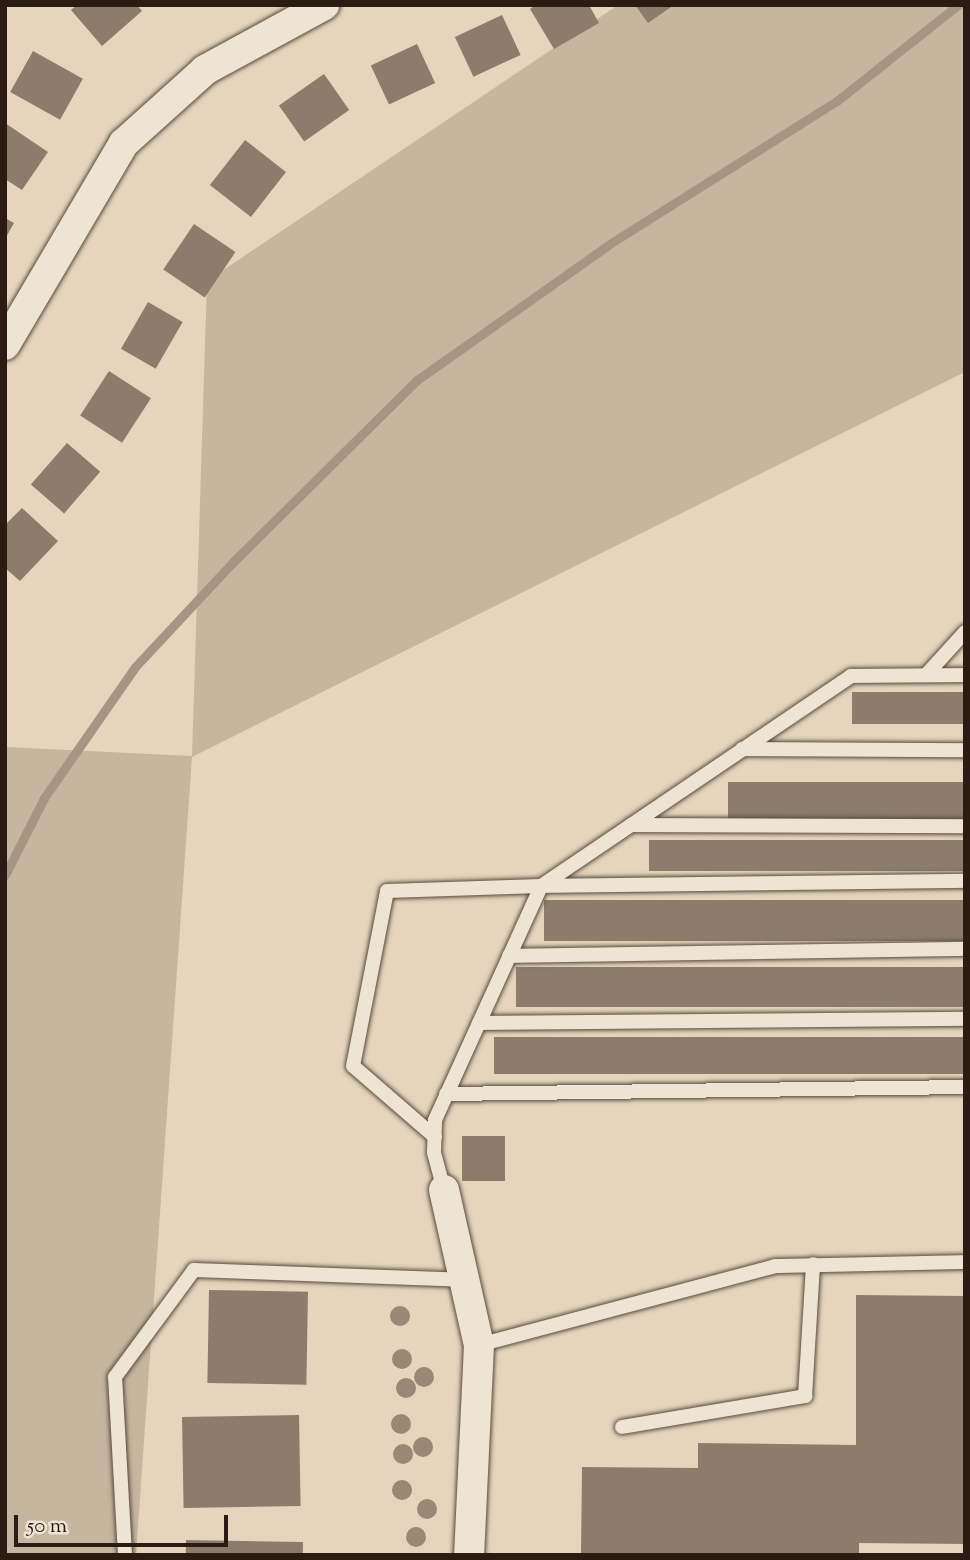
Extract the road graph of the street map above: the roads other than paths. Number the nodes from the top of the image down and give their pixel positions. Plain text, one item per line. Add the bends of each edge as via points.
1 (324, 5) edge
2 (5, 345) edge
3 (965, 632) edge
4 (926, 675) junction
5 (965, 675) edge
6 (742, 749) junction
7 (965, 750) edge
8 (631, 825) junction
9 (965, 826) edge
10 (965, 881) edge
11 (541, 886) junction
12 (965, 949) edge
13 (509, 956) junction
14 (965, 1019) edge
15 (479, 1023) junction
16 (965, 1087) edge
17 (446, 1094) junction
18 (435, 1137) junction
19 (444, 1190) joint
20 (965, 1262) edge
21 (813, 1265) junction
22 (462, 1280) junction
23 (479, 1345) junction
24 (622, 1427) dead end
25 (125, 1555) edge
26 (468, 1555) edge

1 - 2 street via 205,70 124,143
3 - 4 lane
4 - 5 lane
4 - 6 lane via 851,676
6 - 7 lane
6 - 8 lane
8 - 9 lane
8 - 11 lane
10 - 11 lane
11 - 13 lane
11 - 18 lane via 387,891 353,1066
12 - 13 lane
13 - 15 lane
14 - 15 lane
15 - 17 lane
16 - 17 lane
17 - 18 lane via 435,1120
18 - 19 lane
19 - 22 street
20 - 21 lane
21 - 23 lane via 775,1266
21 - 24 lane via 805,1396
22 - 23 street
22 - 25 lane via 361,1280 194,1270 116,1377
23 - 26 street

